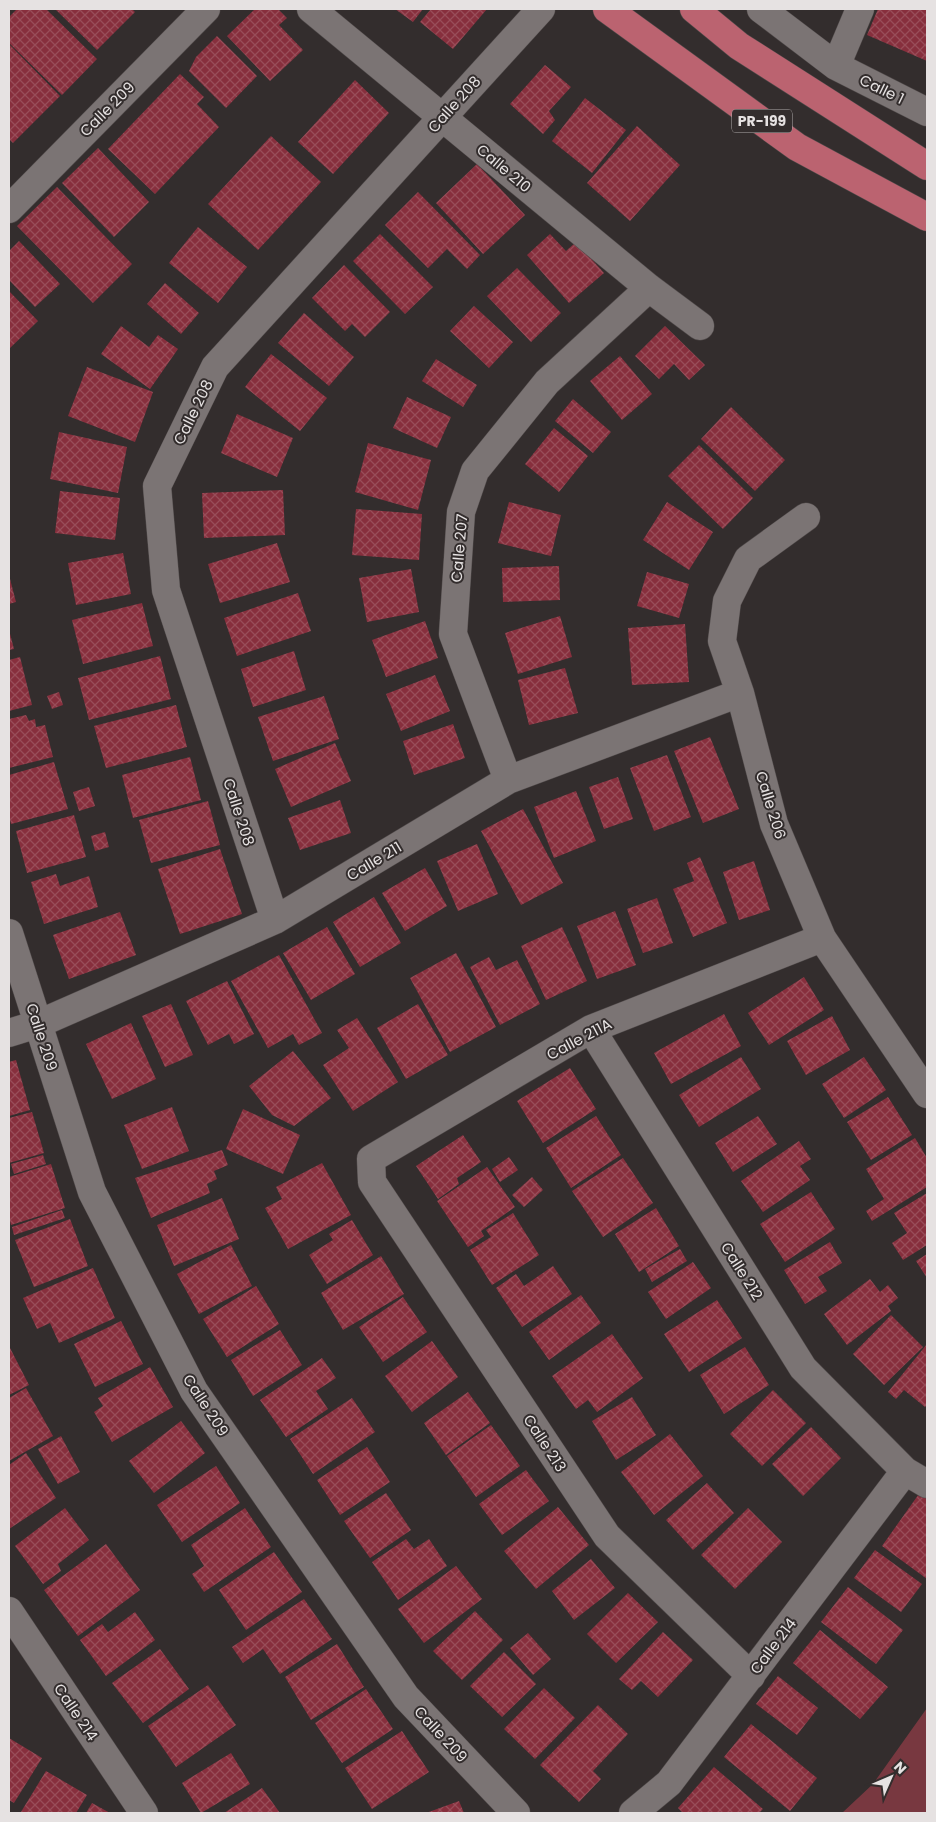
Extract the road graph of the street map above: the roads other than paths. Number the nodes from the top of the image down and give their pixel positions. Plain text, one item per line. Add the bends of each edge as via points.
1 (206, 9) edge
2 (311, 9) edge
3 (541, 9) edge
4 (607, 9) edge
5 (694, 9) edge
6 (762, 9) edge
7 (860, 9) edge
8 (836, 66) junction
9 (927, 112) edge
10 (442, 117) junction
11 (927, 166) edge
12 (9, 209) edge
13 (927, 217) edge
14 (649, 288) junction
15 (700, 326) dead end
16 (806, 517) dead end
17 (740, 693) junction
18 (508, 780) junction
19 (275, 920) junction
20 (9, 933) edge
21 (822, 938) junction
22 (38, 1024) junction
23 (591, 1029) junction
24 (9, 1033) edge
25 (927, 1094) edge
26 (372, 1182) joint
27 (916, 1478) edge
28 (9, 1611) edge
29 (751, 1676) junction
30 (144, 1813) edge
31 (516, 1813) edge
32 (633, 1813) edge

1 - 12 street, Calle 209
2 - 10 street, Calle 210
3 - 10 street, Calle 208
4 - 13 main road, PR-199 via 798,147
5 - 11 main road via 739,46
6 - 8 street, Calle 1
7 - 8 street
8 - 9 street, Calle 1
10 - 14 street, Calle 210
10 - 19 street, Calle 208 via 215,367 157,486 166,590
14 - 15 street, Calle 210
14 - 18 street, Calle 207 via 547,382 475,471 461,512 453,634
16 - 17 street, Calle 206 via 748,559 727,601 722,641
17 - 18 street, Calle 211
17 - 21 street, Calle 206 via 774,824
18 - 19 street, Calle 211
19 - 22 street, Calle 211
20 - 22 street, Calle 209
21 - 23 street, Calle 211A
21 - 25 street, Calle 206
22 - 24 street, Calle 211
22 - 31 street, Calle 209 via 92,1192 194,1391 406,1697
23 - 26 street, Calle 211A via 371,1159
23 - 27 street, Calle 212 via 803,1368
26 - 29 street, Calle 213 via 607,1536
27 - 29 street, Calle 214
28 - 30 street, Calle 214
29 - 32 street, Calle 214 via 669,1783

